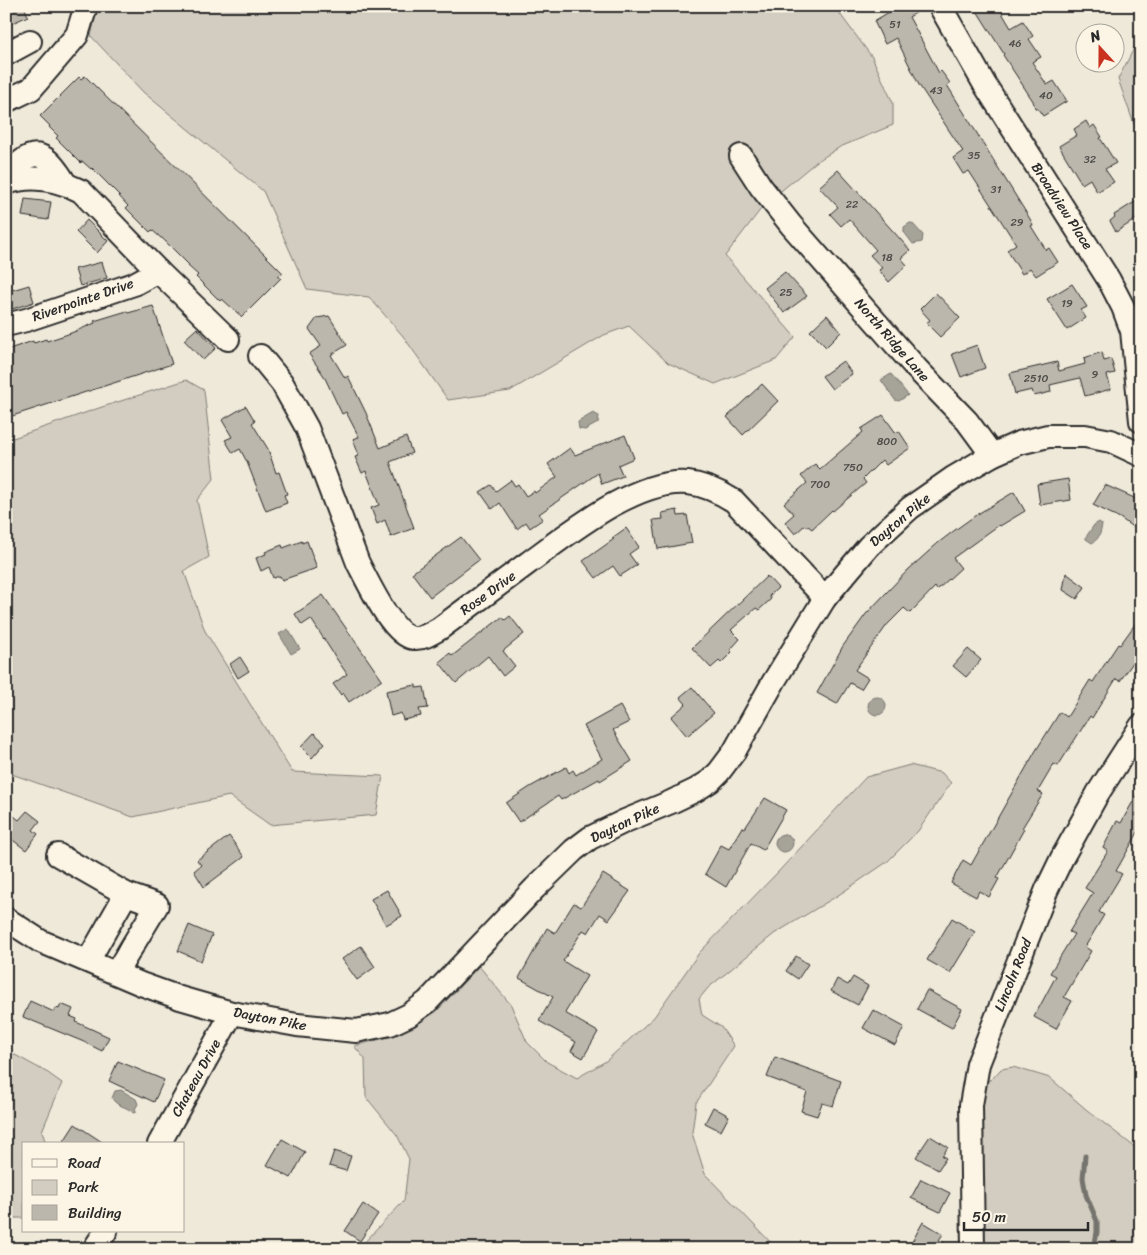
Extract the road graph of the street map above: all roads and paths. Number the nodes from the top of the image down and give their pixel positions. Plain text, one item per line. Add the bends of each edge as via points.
1 (86, 6) edge
2 (940, 6) edge
3 (30, 41) dead end
4 (6, 54) edge
5 (7, 100) edge
6 (741, 156) dead end
7 (12, 181) edge
8 (158, 271) junction
9 (6, 324) edge
10 (228, 339) dead end
11 (260, 356) dead end
12 (1141, 421) edge
13 (992, 455) junction
14 (1141, 455) edge
15 (825, 598) junction
16 (1141, 726) edge
17 (58, 855) dead end
18 (126, 894) junction
19 (6, 918) edge
20 (88, 961) junction
21 (116, 973) junction
22 (232, 1013) junction
23 (160, 1142) edge
24 (105, 1232) edge
25 (94, 1249) edge
26 (973, 1249) edge

1 - 5 street via 77,35 31,89
2 - 12 street, Broadview Place via 982,80 1078,229 1123,307 1132,331
3 - 4 street
6 - 13 street, North Ridge Lane via 791,225 966,421
7 - 8 street via 39,177 65,183 81,191
8 - 9 street, Riverpointe Drive via 134,284
8 - 10 street
11 - 15 street, Rose Drive via 282,383 307,428 365,577 395,626 407,636 426,636 439,629 606,507 648,489 687,483 706,486 734,501
13 - 14 street, Dayton Pike via 1019,443 1048,436 1085,436 1111,441
13 - 15 street, Dayton Pike via 910,508 869,546
15 - 22 street, Dayton Pike via 734,752 710,781 676,800 590,838 574,850 426,1002 409,1015 390,1024 356,1032
16 - 26 street, Lincoln Road via 1066,850 978,1064 971,1105
17 - 18 street
18 - 20 street
18 - 21 street via 157,905
19 - 20 street, Dayton Pike via 40,940
20 - 21 street, Dayton Pike
21 - 22 street, Dayton Pike via 180,998
22 - 23 street, Chateau Drive
24 - 25 street

